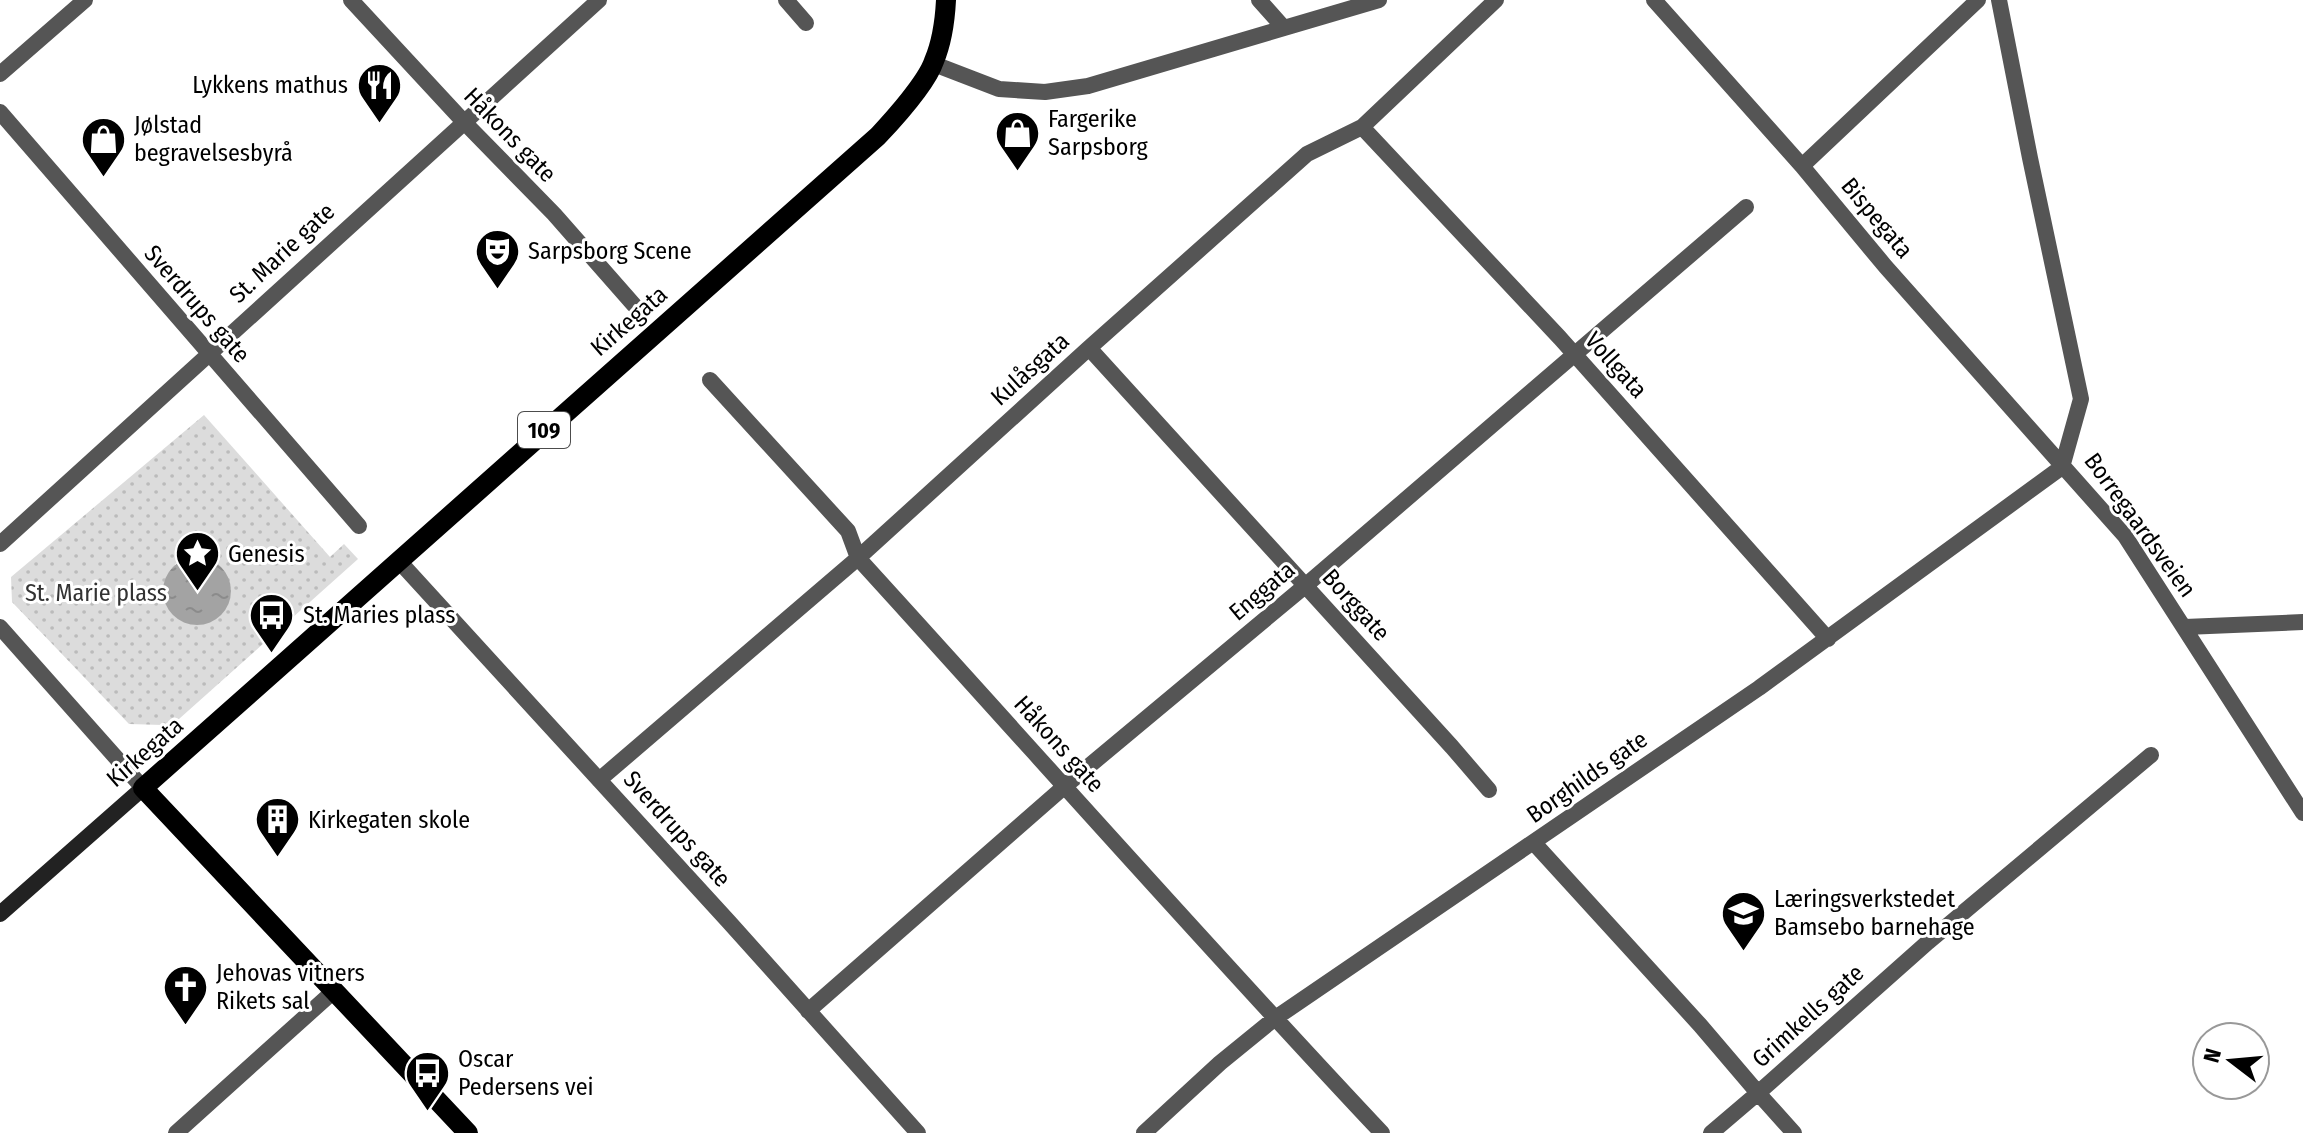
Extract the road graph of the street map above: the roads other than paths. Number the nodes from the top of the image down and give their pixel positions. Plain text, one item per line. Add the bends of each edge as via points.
1 (85, 0) edge
2 (351, 0) edge
3 (599, 0) edge
4 (786, 0) edge
5 (946, 0) edge
6 (1259, 0) edge
7 (1379, 0) edge
8 (1496, 0) edge
9 (1654, 0) edge
10 (1978, 0) edge
11 (1999, 0) edge
12 (806, 23) dead end
13 (1284, 28) junction
14 (934, 64) junction
15 (0, 74) edge
16 (0, 112) edge
17 (464, 122) junction
18 (1362, 127) junction
19 (1802, 166) junction
20 (1746, 207) dead end
21 (634, 305) dead end
22 (1089, 348) junction
23 (1574, 354) junction
24 (209, 355) junction
25 (710, 380) dead end
26 (2062, 467) junction
27 (359, 526) dead end
28 (0, 544) edge
29 (858, 558) junction
30 (398, 560) junction
31 (1305, 586) junction
32 (2303, 622) edge
33 (0, 627) edge
34 (2185, 627) junction
35 (1828, 639) junction
36 (2151, 755) dead end
37 (599, 780) junction
38 (1065, 786) junction
39 (143, 788) junction
40 (1489, 790) dead end
41 (2303, 813) edge
42 (1534, 843) junction
43 (0, 914) edge
44 (335, 990) junction
45 (808, 1011) junction
46 (1274, 1019) junction
47 (1758, 1093) junction
48 (176, 1133) edge
49 (468, 1133) edge
50 (918, 1133) edge
51 (1144, 1133) edge
52 (1382, 1133) edge
53 (1711, 1133) edge
54 (1794, 1133) edge

1 - 15 street
2 - 17 street, Håkons gate
3 - 17 street, St. Marie gate
4 - 12 street
5 - 14 main road, 109
6 - 13 street
7 - 13 street
8 - 18 street, Kulåsgata
9 - 19 street, Bispegata
10 - 19 street
11 - 26 street, Borregaardsveien via 2081,399
13 - 14 street via 1088,86 1045,92 999,89
14 - 30 main road, Kirkegata / 109 via 878,136
16 - 24 street, Sverdrups gate
17 - 21 street, Håkons gate
17 - 24 street, St. Marie gate
18 - 22 street, Kulåsgata via 1307,154
18 - 23 street, Vollgata
19 - 26 street, Bispegata
20 - 23 street, Enggata
22 - 29 street, Kulåsgata
22 - 31 street, Borggate
23 - 31 street, Enggata
23 - 35 street, Vollgata
24 - 27 street, Sverdrups gate
24 - 28 street, St. Marie gate
25 - 29 street, Håkons gate via 848,531
26 - 34 street, Borregaardsveien via 2125,536
26 - 35 street, Borghilds gate
29 - 37 street, Kulåsgata
29 - 38 street, Håkons gate
30 - 37 street, Sverdrups gate
30 - 39 main road, Kirkegata / 109
31 - 38 street, Enggata
31 - 40 street, Borggate
32 - 34 street
33 - 39 street
34 - 41 street, Borregaardsveien
35 - 42 street, Borghilds gate
36 - 47 street, Grimkells gate
37 - 45 street, Sverdrups gate
38 - 45 street, Enggata
38 - 46 street, Håkons gate
39 - 43 street, Kirkegata
39 - 44 main road
42 - 46 street, Borghilds gate
42 - 47 street
44 - 48 street
44 - 49 main road
45 - 50 street, Sverdrups gate
46 - 51 street, Borghilds gate
46 - 52 street, Håkons gate
47 - 53 street
47 - 54 street, Grimkells gate

